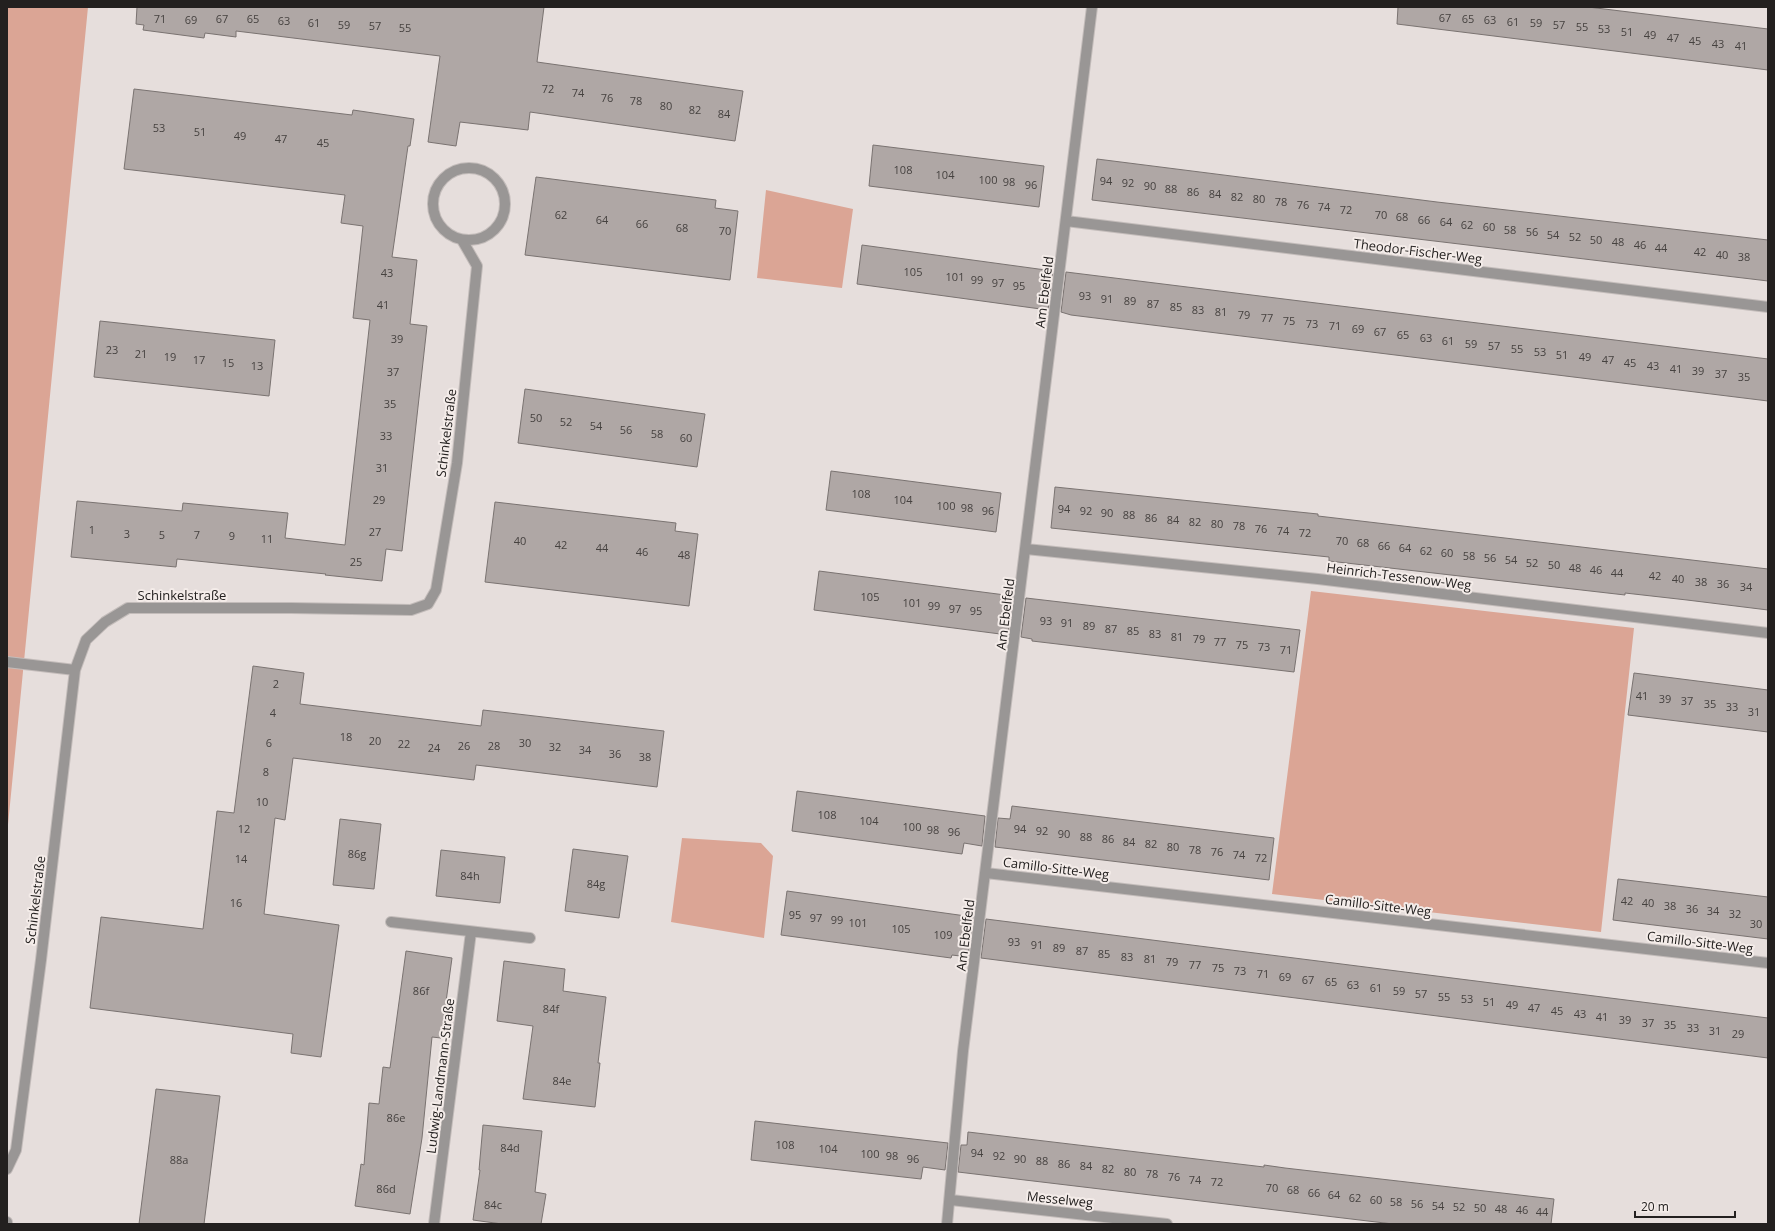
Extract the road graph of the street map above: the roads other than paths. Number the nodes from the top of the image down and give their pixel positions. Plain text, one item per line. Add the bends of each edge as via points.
1 (1092, 7) edge
2 (1066, 221) junction
3 (462, 240) junction
4 (1768, 306) edge
5 (1026, 549) junction
6 (1768, 633) edge
7 (7, 662) edge
8 (75, 670) junction
9 (986, 873) junction
10 (391, 922) dead end
11 (471, 932) junction
12 (530, 938) dead end
13 (1768, 963) edge
14 (7, 1169) edge
15 (951, 1200) junction
16 (434, 1224) edge
17 (947, 1224) edge
18 (1167, 1224) edge

1 - 2 street, Am Ebelfeld
2 - 4 street, Theodor-Fischer-Weg
2 - 5 street, Am Ebelfeld
3 - 3 street, Schinkelstraße via 439,226 433,208 436,190 448,175 461,169 475,168 494,177 504,193 505,212 496,229 481,239
3 - 8 street, Schinkelstraße via 477,266 457,463 436,590 428,604 411,610 128,608 105,622 86,640
5 - 6 street, Heinrich-Tessenow-Weg via 1318,579
5 - 9 street, Am Ebelfeld
7 - 8 street
8 - 14 street, Schinkelstraße via 16,1150
9 - 13 street, Camillo-Sitte-Weg
9 - 15 street, Am Ebelfeld via 963,1051
10 - 11 street
11 - 12 street
11 - 16 street, Ludwig-Landmann-Straße
15 - 17 street, Am Ebelfeld
15 - 18 street, Messelweg

